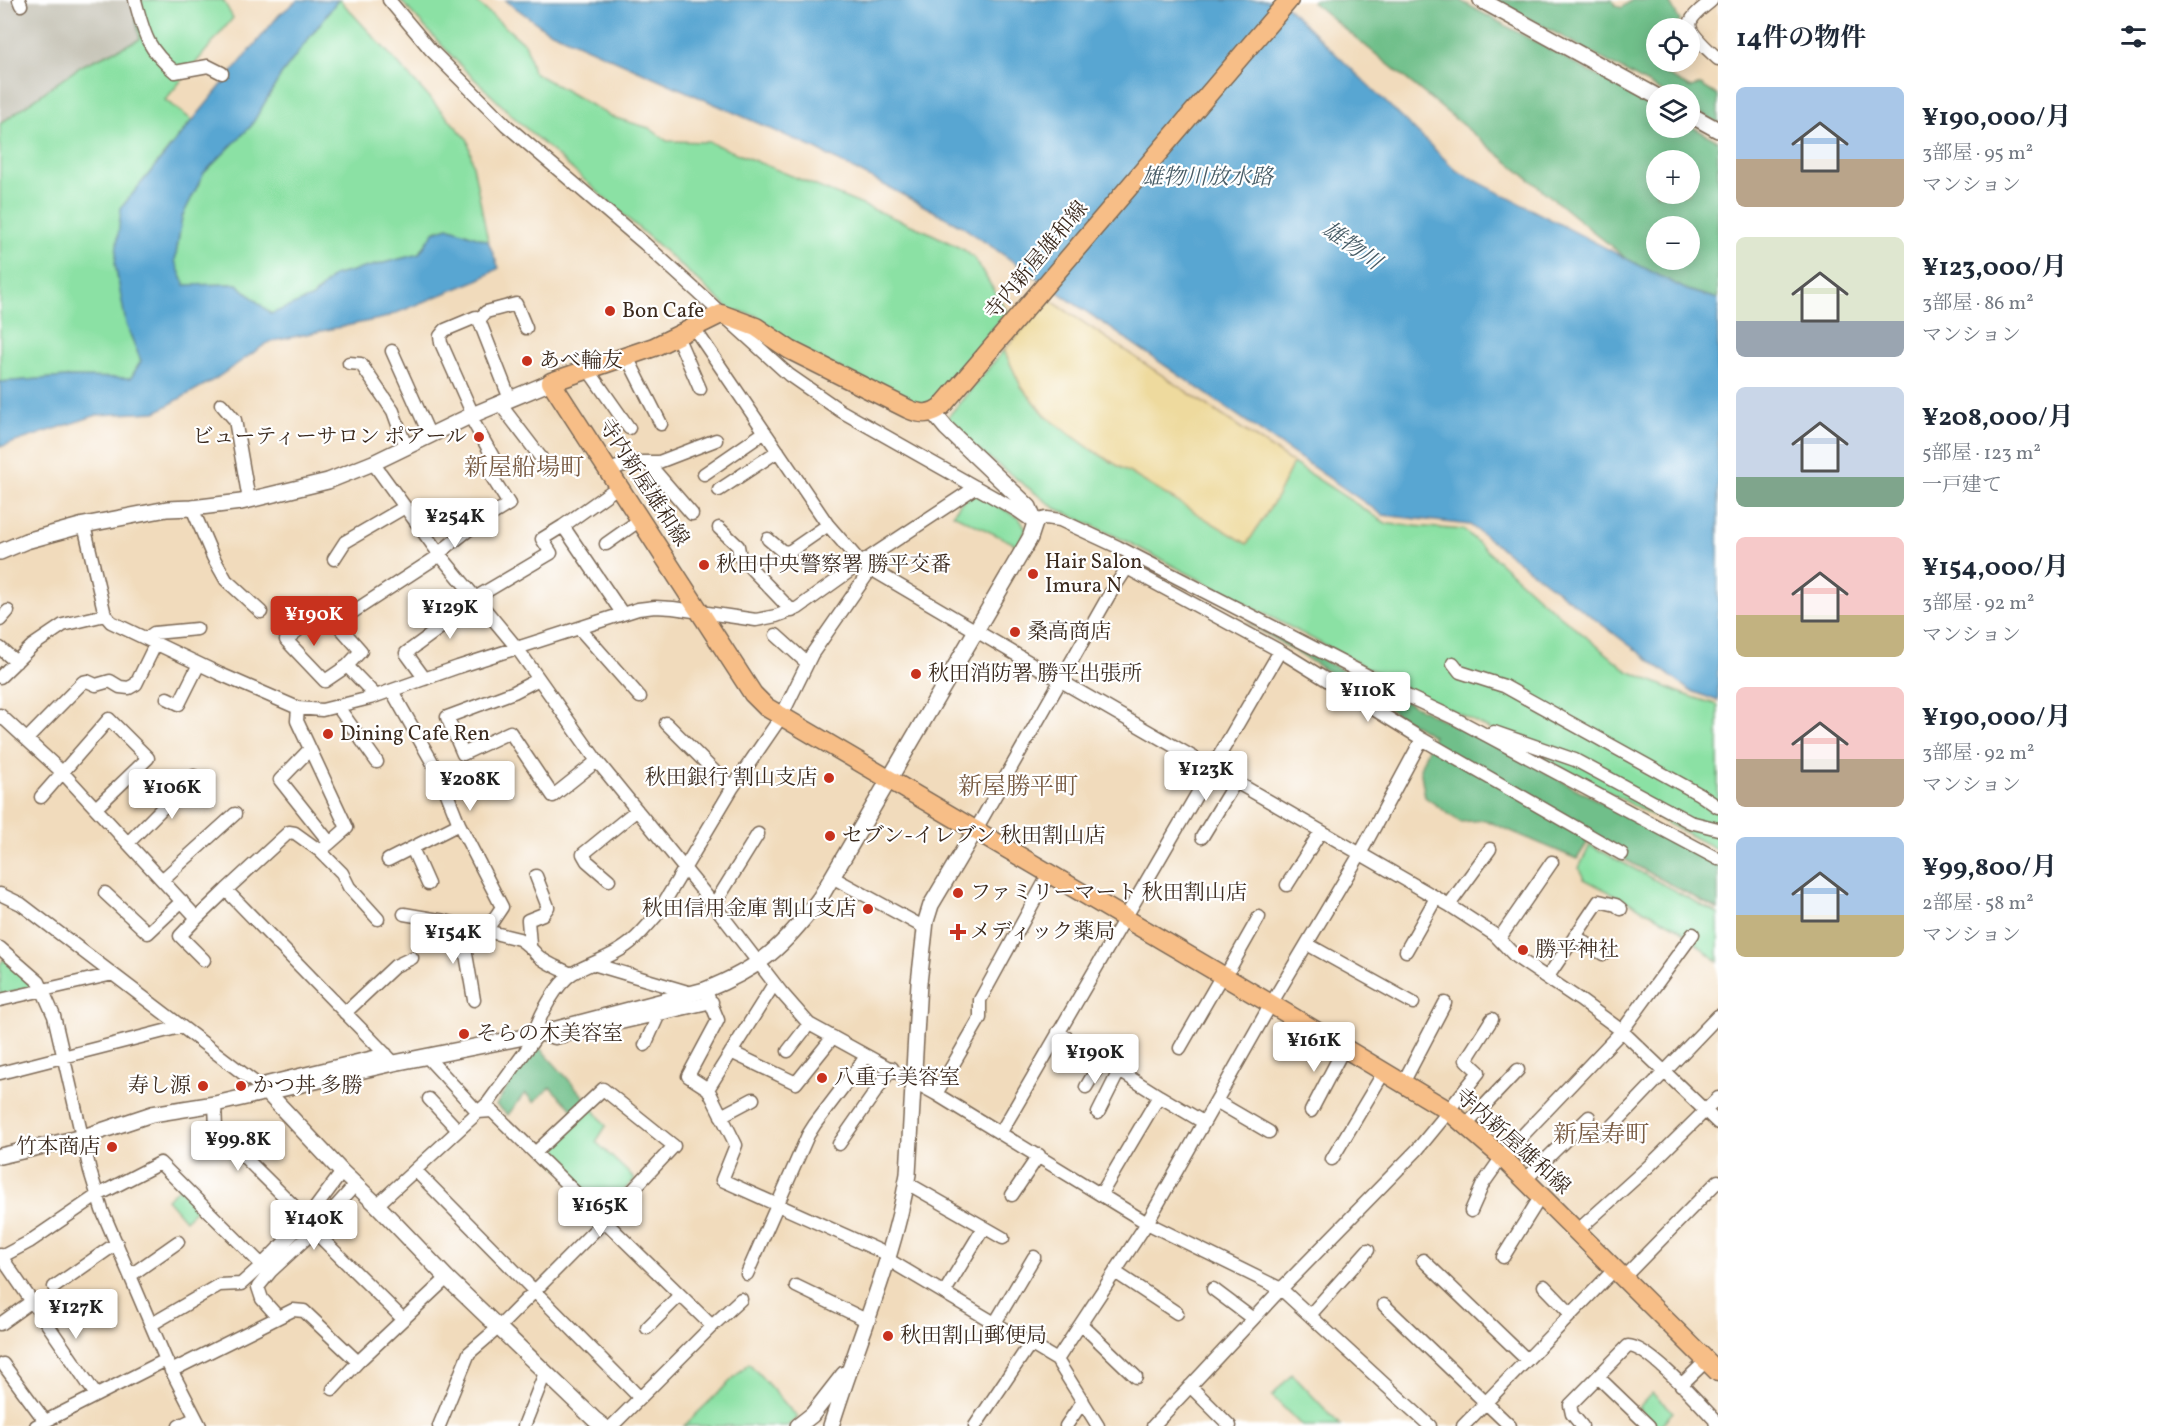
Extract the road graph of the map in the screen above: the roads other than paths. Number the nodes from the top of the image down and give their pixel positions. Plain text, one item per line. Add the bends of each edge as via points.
1 (135, 0) edge
2 (388, 0) edge
3 (1289, 0) edge
4 (1481, 0) edge
5 (1712, 0) edge
6 (1718, 59) edge
7 (222, 73) dead end
8 (1646, 91) edge
9 (1700, 120) edge
10 (1718, 130) edge
11 (721, 314) junction
12 (480, 320) junction
13 (526, 328) dead end
14 (694, 328) junction
15 (678, 336) junction
16 (392, 351) dead end
17 (627, 357) junction
18 (349, 363) dead end
19 (589, 371) junction
20 (551, 382) junction
21 (700, 389) dead end
22 (505, 401) junction
23 (221, 404) dead end
24 (939, 409) junction
25 (471, 416) junction
26 (661, 424) dead end
27 (629, 428) dead end
28 (765, 432) junction
29 (430, 436) junction
30 (716, 440) dead end
31 (406, 447) junction
32 (778, 451) junction
33 (542, 459) dead end
34 (647, 462) junction
35 (373, 464) junction
36 (608, 470) junction
37 (704, 474) dead end
38 (619, 486) junction
39 (976, 487) junction
40 (719, 490) dead end
41 (249, 500) junction
42 (405, 507) junction
43 (192, 508) junction
44 (692, 514) dead end
45 (640, 520) junction
46 (1035, 523) junction
47 (84, 525) junction
48 (828, 525) junction
49 (563, 526) junction
50 (719, 528) dead end
51 (768, 539) dead end
52 (606, 544) dead end
53 (0, 552) edge
54 (440, 554) junction
55 (1131, 554) junction
56 (334, 559) dead end
57 (866, 566) junction
58 (1127, 568) junction
59 (476, 599) junction
60 (792, 611) junction
61 (261, 612) dead end
62 (622, 613) junction
63 (701, 613) junction
64 (105, 615) junction
65 (336, 623) junction
66 (579, 628) junction
67 (197, 629) dead end
68 (976, 630) junction
69 (776, 635) dead end
70 (152, 640) junction
71 (0, 648) edge
72 (518, 648) junction
73 (1280, 651) junction
74 (16, 662) junction
75 (807, 663) junction
76 (1453, 663) dead end
77 (199, 664) junction
78 (347, 666) junction
79 (0, 677) edge
80 (425, 679) junction
81 (539, 679) junction
82 (1061, 681) junction
83 (392, 691) junction
84 (376, 696) junction
85 (640, 697) dead end
86 (167, 698) dead end
87 (338, 707) junction
88 (298, 708) junction
89 (0, 715) edge
90 (781, 717) junction
91 (1456, 719) junction
92 (666, 723) dead end
93 (27, 739) junction
94 (1422, 739) junction
95 (310, 749) junction
96 (597, 760) junction
97 (377, 762) dead end
98 (1211, 768) junction
99 (63, 773) junction
100 (194, 776) dead end
101 (889, 780) junction
102 (1236, 781) junction
103 (733, 787) junction
104 (41, 797) dead end
105 (1718, 807) edge
106 (96, 808) junction
107 (637, 810) junction
108 (235, 814) dead end
109 (459, 824) junction
110 (1718, 829) edge
111 (975, 831) junction
112 (1321, 831) junction
113 (758, 834) dead end
114 (1202, 837) dead end
115 (128, 843) junction
116 (325, 847) junction
117 (412, 848) junction
118 (1490, 849) dead end
119 (1360, 854) junction
120 (1622, 854) dead end
121 (1718, 859) edge
122 (388, 860) dead end
123 (1552, 862) dead end
124 (684, 868) junction
125 (1049, 874) junction
126 (536, 876) dead end
127 (832, 877) junction
128 (162, 880) junction
129 (609, 880) dead end
130 (428, 884) dead end
131 (1287, 885) dead end
132 (226, 890) junction
133 (105, 893) dead end
134 (0, 894) edge
135 (1436, 898) junction
136 (182, 901) junction
137 (1449, 904) junction
138 (714, 905) junction
139 (1621, 909) dead end
140 (404, 914) dead end
141 (1259, 917) dead end
142 (197, 918) junction
143 (1125, 918) junction
144 (378, 919) dead end
145 (461, 925) junction
146 (925, 928) junction
147 (486, 931) junction
148 (1693, 934) dead end
149 (1575, 936) junction
150 (1499, 939) junction
151 (1307, 944) junction
152 (530, 945) junction
153 (0, 948) edge
154 (1406, 951) dead end
155 (1604, 954) dead end
156 (412, 958) dead end
157 (204, 960) dead end
158 (593, 964) junction
159 (759, 964) junction
160 (113, 974) junction
161 (571, 974) junction
162 (1223, 976) junction
163 (1547, 978) junction
164 (774, 984) junction
165 (45, 991) junction
166 (702, 995) junction
167 (0, 1000) edge
168 (474, 1000) dead end
169 (1413, 1003) dead end
170 (1445, 1003) dead end
171 (1271, 1004) junction
172 (345, 1013) junction
173 (658, 1014) junction
174 (1718, 1016) edge
175 (1492, 1019) dead end
176 (809, 1023) junction
177 (180, 1027) junction
178 (1622, 1031) junction
179 (1058, 1032) junction
180 (536, 1034) junction
181 (833, 1037) junction
182 (645, 1045) dead end
183 (1180, 1048) dead end
184 (1344, 1048) junction
185 (788, 1051) dead end
186 (731, 1052) junction
187 (63, 1057) junction
188 (427, 1057) junction
189 (865, 1058) dead end
190 (390, 1059) junction
191 (1102, 1060) junction
192 (892, 1068) junction
193 (1518, 1070) dead end
194 (1119, 1071) junction
195 (1384, 1072) junction
196 (1665, 1072) junction
197 (0, 1073) edge
198 (913, 1080) junction
199 (1403, 1083) junction
200 (1086, 1087) dead end
201 (262, 1088) junction
202 (708, 1089) junction
203 (936, 1094) junction
204 (1159, 1096) junction
205 (1718, 1098) edge
206 (429, 1099) dead end
207 (753, 1099) dead end
208 (1216, 1101) junction
209 (215, 1104) junction
210 (1311, 1111) dead end
211 (1449, 1111) junction
212 (478, 1112) junction
213 (1706, 1112) junction
214 (1098, 1113) dead end
215 (721, 1116) junction
216 (1589, 1117) dead end
217 (1203, 1122) junction
218 (1718, 1123) edge
219 (1466, 1125) junction
220 (458, 1130) junction
221 (1001, 1132) junction
222 (1269, 1132) dead end
223 (1605, 1134) dead end
224 (83, 1137) junction
225 (839, 1144) dead end
226 (535, 1153) junction
227 (1039, 1155) junction
228 (0, 1156) edge
229 (1502, 1157) junction
230 (1332, 1159) dead end
231 (415, 1170) junction
232 (342, 1172) junction
233 (1525, 1180) junction
234 (1718, 1181) edge
235 (907, 1183) junction
236 (355, 1185) junction
237 (1101, 1194) junction
238 (98, 1195) junction
239 (1012, 1195) dead end
240 (1541, 1196) junction
241 (777, 1204) junction
242 (377, 1205) junction
243 (1471, 1211) dead end
244 (307, 1219) junction
245 (604, 1221) junction
246 (1147, 1223) junction
247 (984, 1227) junction
248 (314, 1231) junction
249 (1576, 1232) junction
250 (1003, 1238) dead end
251 (178, 1242) dead end
252 (117, 1243) junction
253 (1368, 1250) dead end
254 (1, 1256) edge
255 (888, 1257) junction
256 (1034, 1257) dead end
257 (1503, 1257) dead end
258 (1423, 1260) dead end
259 (262, 1265) junction
260 (1115, 1272) junction
261 (1619, 1273) junction
262 (747, 1274) dead end
263 (131, 1275) junction
264 (447, 1278) junction
265 (796, 1286) dead end
266 (1544, 1286) dead end
267 (54, 1287) dead end
268 (1213, 1289) dead end
269 (1281, 1289) junction
270 (533, 1292) junction
271 (944, 1293) junction
272 (680, 1295) junction
273 (741, 1299) dead end
274 (32, 1301) junction
275 (1384, 1305) dead end
276 (1177, 1312) dead end
277 (1571, 1314) junction
278 (1310, 1315) junction
279 (278, 1317) junction
280 (403, 1319) junction
281 (1253, 1319) junction
282 (866, 1320) junction
283 (995, 1323) junction
284 (0, 1324) edge
285 (152, 1324) junction
286 (1081, 1324) junction
287 (712, 1326) junction
288 (498, 1328) junction
289 (647, 1328) dead end
290 (1030, 1344) junction
291 (1526, 1359) junction
292 (1057, 1360) junction
293 (358, 1362) junction
294 (3, 1364) dead end
295 (169, 1365) junction
296 (850, 1366) junction
297 (1712, 1366) edge
298 (545, 1373) junction
299 (1136, 1377) dead end
300 (1598, 1377) junction
301 (1681, 1385) junction
302 (1190, 1386) junction
303 (333, 1389) dead end
304 (96, 1395) junction
305 (640, 1398) junction
306 (1083, 1401) junction
307 (1486, 1401) junction
308 (198, 1422) edge
309 (41, 1424) edge
310 (1156, 1425) edge
311 (179, 1426) edge
312 (439, 1426) edge
313 (524, 1426) edge
314 (603, 1426) edge
315 (612, 1426) edge
316 (798, 1426) edge
317 (831, 1426) edge
318 (975, 1426) edge
319 (1066, 1426) edge
320 (1098, 1426) edge
321 (1230, 1426) edge
322 (1430, 1426) edge
323 (1463, 1426) edge
324 (1510, 1426) edge
325 (1582, 1426) edge
326 (1649, 1426) edge
327 (1716, 1426) edge

1 - 7 street via 144,35 158,58 175,72 208,66
2 - 11 street via 506,126
3 - 24 main road, 寺内新屋雄和線
4 - 8 street
5 - 6 street via 1693,17 1690,28
9 - 10 street
11 - 14 main road
11 - 24 main road via 756,327 790,350 917,414
11 - 39 street via 789,375 841,411
12 - 13 street via 486,312 516,304
12 - 22 street
12 - 25 street via 476,317 440,336
14 - 15 main road
14 - 28 street
15 - 17 main road
15 - 21 street
16 - 29 street
17 - 19 main road
17 - 26 street
18 - 31 street via 361,364 393,411
19 - 20 main road
19 - 27 street
20 - 22 street
20 - 36 main road, 寺内新屋雄和線
22 - 25 street
22 - 33 street
23 - 41 street via 235,420
24 - 46 street via 936,416 946,428 1029,507
25 - 29 street
25 - 54 street via 493,457 485,466 509,504 476,524
28 - 32 street
28 - 37 street
29 - 31 street
30 - 34 street via 659,462
31 - 35 street
32 - 40 street
32 - 48 street
34 - 36 street
34 - 44 street
35 - 41 street via 328,481
35 - 42 street
36 - 38 main road, 寺内新屋雄和線
38 - 45 main road, 寺内新屋雄和線
38 - 49 street
39 - 46 street
39 - 57 street
41 - 43 street
42 - 54 street
42 - 56 street via 345,542
43 - 47 street
43 - 61 street via 226,580
45 - 52 street
45 - 63 main road, 寺内新屋雄和線
46 - 55 street via 1046,518 1060,520
46 - 68 street
47 - 53 street
47 - 64 street
48 - 51 street via 789,552
48 - 57 street
49 - 59 street via 542,539 551,553
49 - 62 street
50 - 60 street via 738,546 740,557
54 - 59 street
54 - 65 street
55 - 58 street
55 - 91 street
57 - 60 street
57 - 68 street
57 - 75 street
58 - 73 street
58 - 82 street
59 - 72 street
59 - 80 street via 406,653
60 - 63 street via 756,620
62 - 63 street via 655,607
62 - 66 street
63 - 90 main road, 寺内新屋雄和線 via 753,694
64 - 70 street via 111,622
64 - 74 street via 63,625
65 - 78 street via 361,651
65 - 78 street via 324,609 286,640 325,681
66 - 72 street
66 - 85 street
67 - 70 street via 154,633
68 - 82 street
68 - 101 street
69 - 75 street
70 - 77 street
70 - 93 street via 136,684 129,688 110,681 96,685 83,682
71 - 74 street
72 - 80 street
72 - 81 street
73 - 94 street
73 - 98 street
74 - 79 street
75 - 90 street
76 - 105 street via 1460,672 1503,686
77 - 86 street via 179,704
77 - 88 street
78 - 84 street
80 - 83 street
81 - 96 street
81 - 96 street via 447,717 463,754 510,732 553,796
82 - 98 street
82 - 111 street
83 - 84 street
83 - 109 street via 440,776
84 - 87 street
87 - 88 street
87 - 97 street
88 - 95 street via 297,721
89 - 93 street
90 - 101 main road, 寺内新屋雄和線
90 - 103 street
91 - 110 street via 1575,760 1690,822
91 - 121 street
92 - 103 street
93 - 99 street
94 - 119 street
94 - 120 street
95 - 116 street via 347,828
95 - 116 street via 280,780
96 - 107 street
98 - 102 street
98 - 143 street
99 - 104 street
99 - 106 street
99 - 106 street via 110,719 148,758
100 - 115 street
101 - 111 main road, 寺内新屋雄和線
101 - 127 street
102 - 112 street
102 - 114 street
103 - 124 street
106 - 115 street
107 - 124 street
107 - 129 street via 583,854
108 - 128 street
109 - 117 street
109 - 147 street via 502,907
111 - 125 main road, 寺内新屋雄和線
111 - 146 street via 931,905
112 - 119 street
112 - 131 street
113 - 138 street
115 - 128 street
116 - 132 street via 289,832
116 - 144 street via 349,887
117 - 122 street
117 - 130 street
118 - 137 street
119 - 135 street
119 - 151 street
123 - 150 street
124 - 138 street
124 - 158 street via 656,916 639,936
125 - 143 main road, 寺内新屋雄和線
125 - 203 street via 980,1000 980,1018
126 - 152 street via 548,907 543,914 528,920
127 - 146 street
127 - 159 street via 807,916
128 - 136 street
132 - 142 street
132 - 172 street
133 - 136 street via 148,933
134 - 160 street via 21,904
135 - 137 street
135 - 154 street
136 - 142 street
137 - 150 street
138 - 159 street
139 - 149 street via 1599,900
140 - 145 street
141 - 162 street
142 - 157 street via 180,936
143 - 162 main road, 寺内新屋雄和線
143 - 179 street
145 - 147 street
145 - 168 street
146 - 198 street
147 - 152 street
148 - 178 street
149 - 155 street
149 - 163 street
150 - 163 street via 1516,957
151 - 169 street
151 - 171 street
152 - 161 street via 544,960
153 - 165 street
156 - 172 street via 395,966
158 - 161 street
158 - 166 street
159 - 164 street
159 - 166 street
160 - 165 street
160 - 177 street
161 - 180 street via 537,1022
162 - 171 main road, 寺内新屋雄和線
162 - 183 street
163 - 178 street
164 - 176 street
164 - 186 street
165 - 167 street
165 - 187 street
166 - 173 street
166 - 180 street
166 - 202 street via 718,1020 688,1076
170 - 199 street
171 - 184 main road, 寺内新屋雄和線
171 - 208 street
172 - 190 street
173 - 180 street via 555,1038
173 - 182 street
174 - 196 street
175 - 211 street via 1466,1060 1479,1072
176 - 181 street
176 - 185 street
177 - 187 street
177 - 201 street
178 - 196 street
178 - 229 street
179 - 191 street
179 - 221 street
180 - 188 street
180 - 212 street
181 - 186 street via 796,1083
181 - 192 street
184 - 195 main road, 寺内新屋雄和線
184 - 210 street
186 - 202 street
187 - 197 street
187 - 224 street
188 - 190 street
188 - 212 street
189 - 241 street via 815,1124
190 - 201 street
191 - 194 street
191 - 200 street
192 - 198 street
192 - 225 street
193 - 219 street
194 - 204 street
194 - 214 street
195 - 199 main road, 寺内新屋雄和線
195 - 230 street
196 - 213 street
196 - 223 street
198 - 203 street
198 - 235 street
199 - 211 main road, 寺内新屋雄和線
201 - 209 street
201 - 232 street
202 - 215 street
203 - 221 street
204 - 217 street
204 - 237 street
205 - 213 street
206 - 220 street
207 - 215 street
208 - 217 street
208 - 222 street
209 - 224 street via 152,1114
209 - 244 street via 216,1129
211 - 219 main road, 寺内新屋雄和線
211 - 269 street via 1418,1150
212 - 220 street
212 - 226 street via 492,1111
213 - 218 street
213 - 249 street
215 - 241 street via 736,1145 722,1180
216 - 233 street
217 - 246 street
219 - 229 main road, 寺内新屋雄和線
220 - 231 street
221 - 227 street
224 - 228 street
224 - 238 street
226 - 245 street
226 - 245 street via 603,1089 674,1146
227 - 237 street
227 - 239 street
229 - 233 main road, 寺内新屋雄和線
229 - 243 street via 1483,1184
231 - 242 street
231 - 270 street
232 - 236 street
232 - 244 street
233 - 240 main road, 寺内新屋雄和線
234 - 261 street
235 - 247 street
235 - 255 street
236 - 242 street
236 - 248 street
237 - 246 street
238 - 252 street
238 - 254 street via 29,1242
238 - 259 street via 160,1163
240 - 249 main road, 寺内新屋雄和線
240 - 257 street
241 - 255 street
241 - 262 street
242 - 264 street
244 - 259 street
245 - 270 street
245 - 272 street
246 - 260 street
246 - 269 street
247 - 250 street
247 - 271 street
248 - 279 street via 258,1287 262,1299
248 - 280 street
249 - 261 main road, 寺内新屋雄和線
251 - 263 street
252 - 263 street
252 - 267 street
253 - 278 street
254 - 274 street
255 - 271 street
255 - 282 street
256 - 283 street
258 - 291 street
259 - 285 street via 241,1284 219,1285
260 - 276 street
260 - 286 street
261 - 277 street
261 - 297 main road, 寺内新屋雄和線
263 - 285 street
264 - 280 street
264 - 288 street
265 - 282 street
266 - 277 street
268 - 281 street
269 - 278 street
269 - 281 street
270 - 288 street
270 - 305 street
271 - 283 street
272 - 287 street
272 - 289 street
273 - 287 street
274 - 284 street
274 - 304 street
275 - 307 street
277 - 291 street
278 - 322 street
279 - 293 street via 293,1310 304,1311
279 - 295 street
280 - 293 street
281 - 302 street
282 - 296 street
283 - 290 street
285 - 295 street
286 - 292 street
286 - 299 street
287 - 305 street
288 - 298 street
288 - 312 street via 469,1353
290 - 292 street
290 - 318 street
291 - 307 street
292 - 306 street
293 - 303 street
294 - 309 street
295 - 304 street
295 - 308 street
296 - 316 street via 812,1415
296 - 317 street
297 - 301 street
298 - 313 street
298 - 314 street
300 - 301 street via 1628,1346 1636,1346
300 - 325 street via 1570,1405
300 - 326 street
301 - 327 street via 1715,1420
302 - 310 street
302 - 321 street
304 - 309 street
305 - 315 street
306 - 319 street
306 - 320 street
307 - 323 street
307 - 324 street
308 - 311 street

